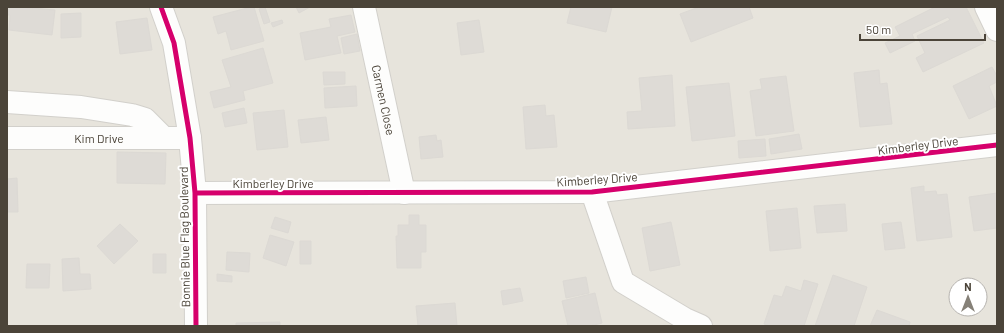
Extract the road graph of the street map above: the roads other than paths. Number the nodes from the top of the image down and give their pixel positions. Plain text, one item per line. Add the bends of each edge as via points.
1 (161, 7) edge
2 (364, 7) edge
3 (986, 7) edge
4 (997, 30) edge
5 (7, 102) edge
6 (7, 138) edge
7 (164, 138) junction
8 (190, 138) junction
9 (997, 146) edge
10 (592, 192) junction
11 (195, 193) junction
12 (404, 193) junction
13 (196, 326) edge
14 (701, 326) edge

1 - 8 street, Bonnie Blue Flag Boulevard via 174,43
2 - 12 street, Carmen Close
3 - 4 street
5 - 7 street via 81,107 132,114 145,119
6 - 7 street, Kim Drive
7 - 8 street, Kim Drive
8 - 11 street, Bonnie Blue Flag Boulevard
9 - 10 street, Kimberley Drive
10 - 12 street, Kimberley Drive
10 - 14 street via 622,282
11 - 12 street, Kimberley Drive
11 - 13 street, Bonnie Blue Flag Boulevard

